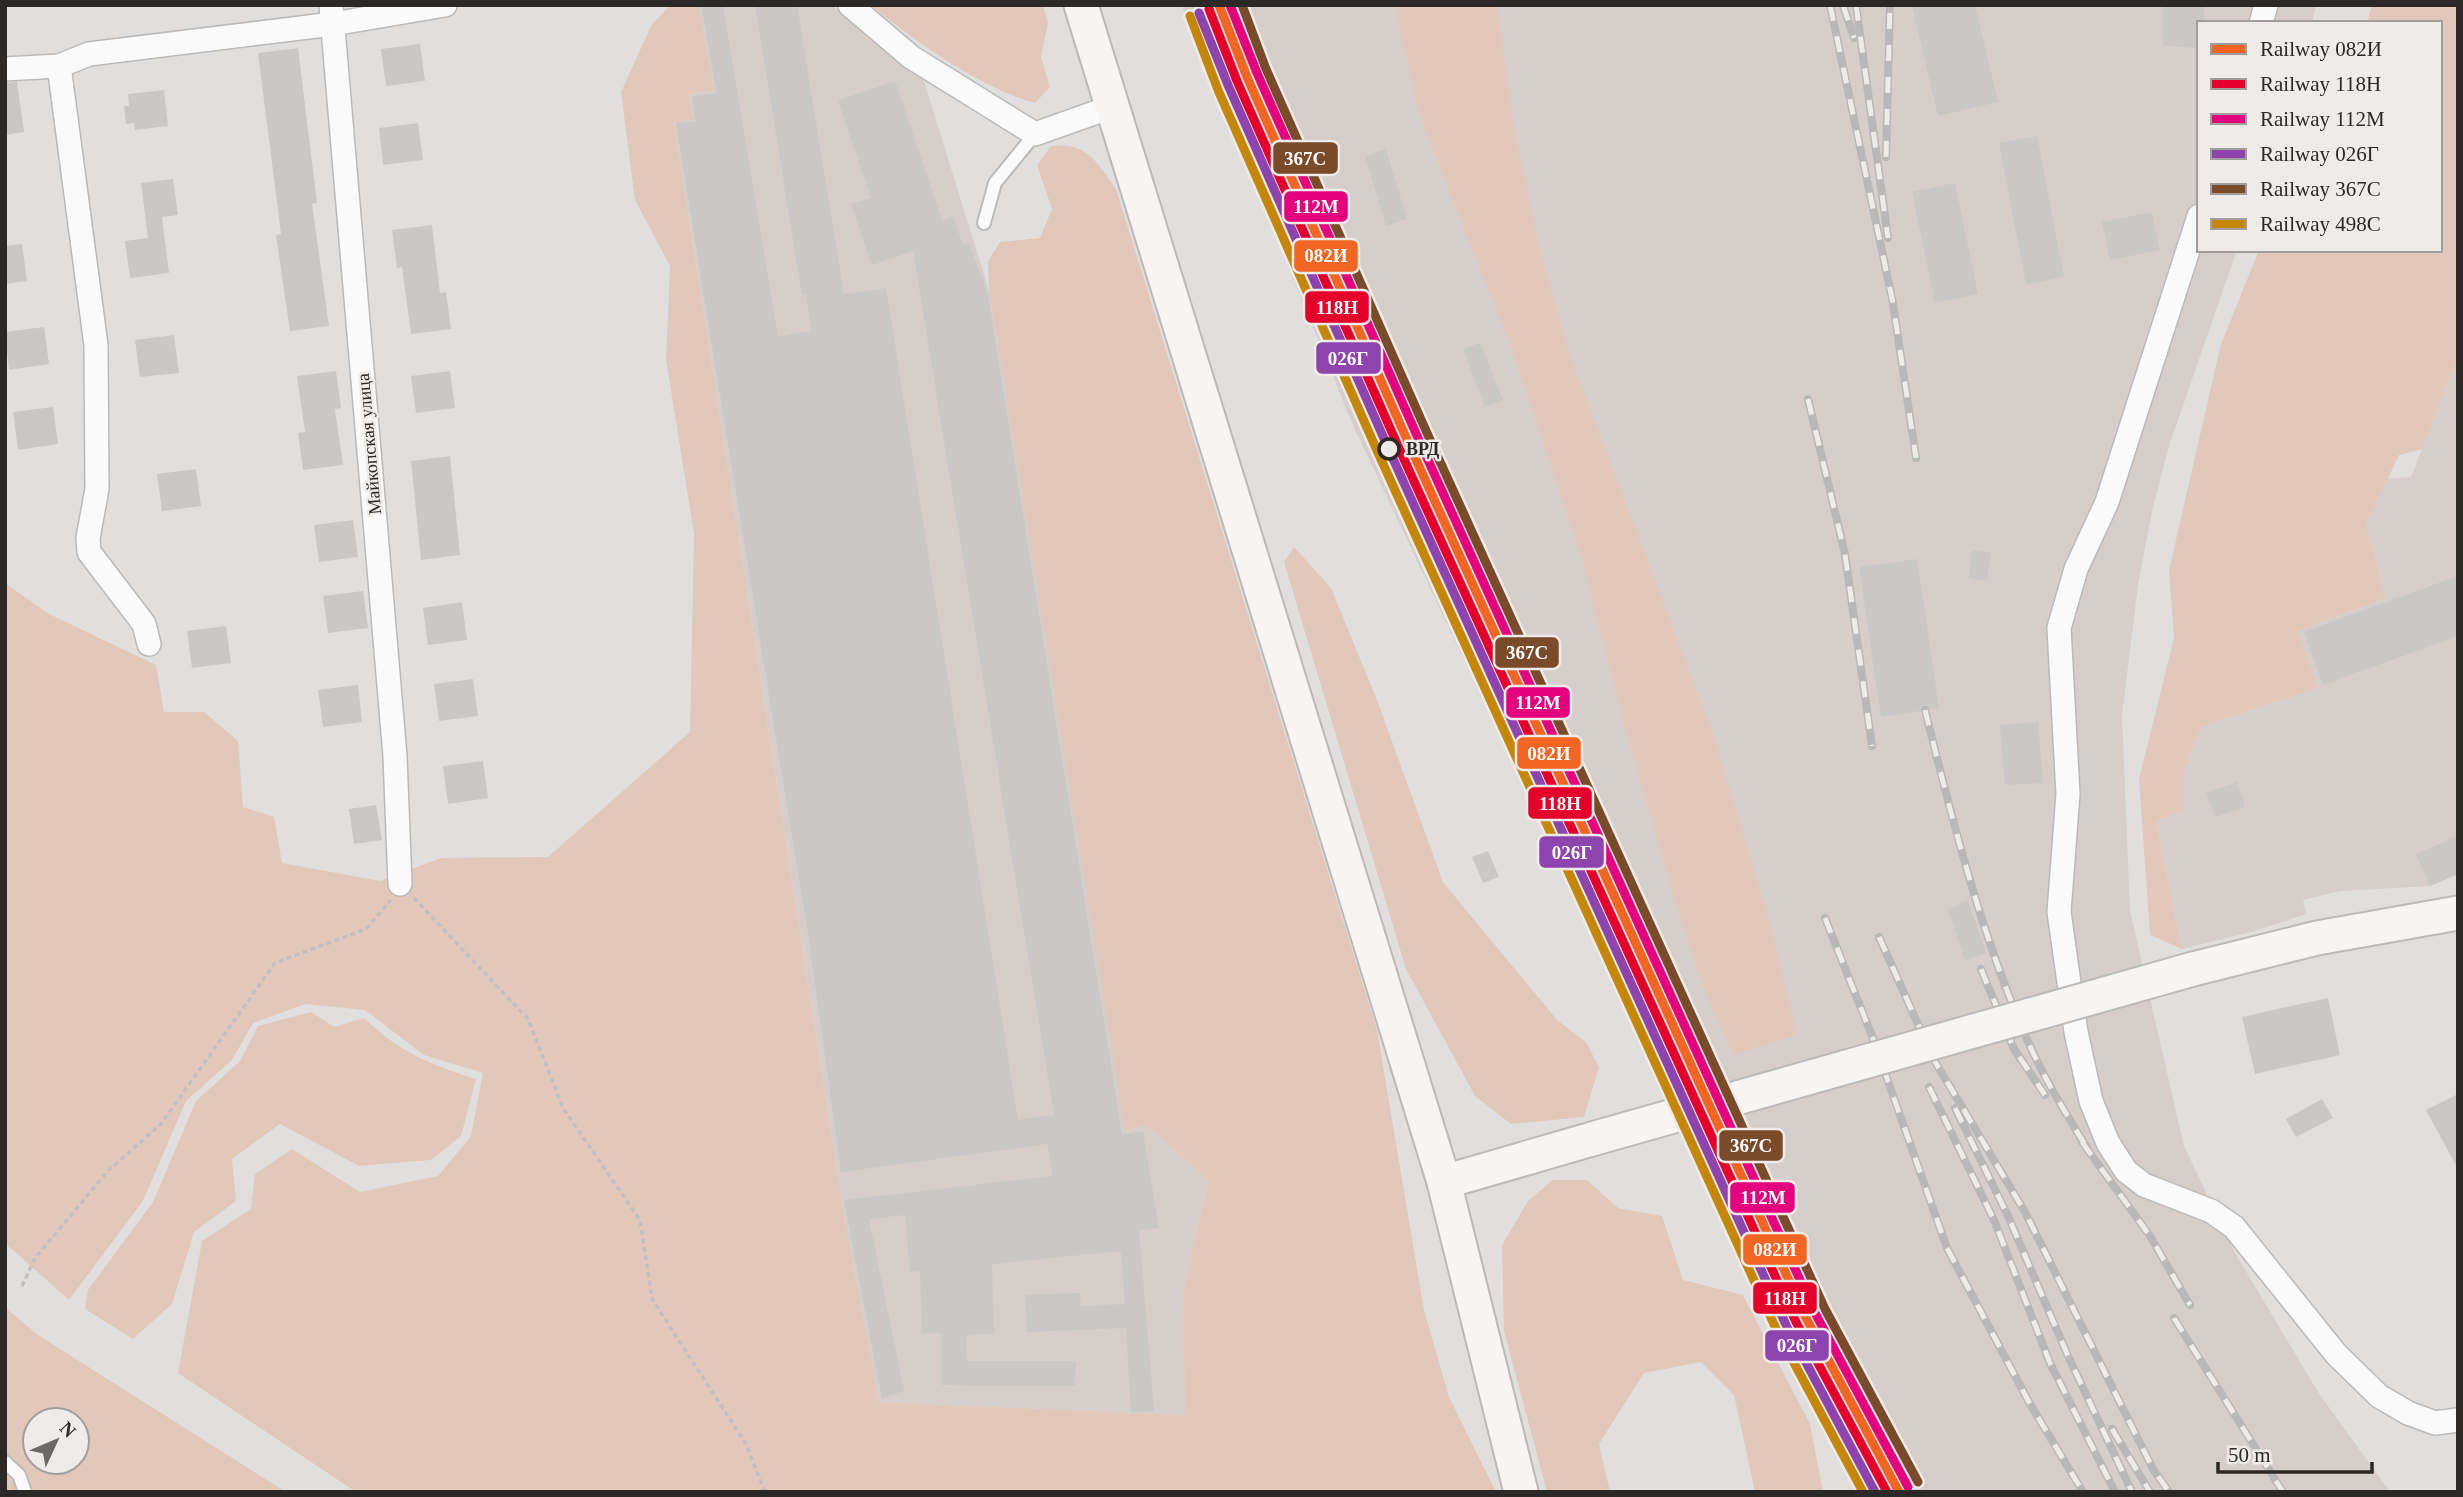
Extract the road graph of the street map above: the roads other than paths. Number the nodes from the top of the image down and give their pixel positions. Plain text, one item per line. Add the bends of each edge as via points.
1 (445, 5) edge
2 (850, 5) edge
3 (1081, 5) edge
4 (332, 15) edge
5 (59, 66) junction
6 (5, 69) edge
7 (1111, 107) junction
8 (1035, 134) junction
9 (2197, 222) edge
10 (984, 223) dead end
11 (149, 644) dead end
12 (400, 884) road end
13 (2458, 913) edge
14 (1444, 1182) junction
15 (2458, 1420) edge
16 (5, 1462) edge
17 (25, 1492) edge
18 (1521, 1492) edge

1 - 4 street
2 - 8 street via 911,57
3 - 7 main road
4 - 5 street via 89,54
4 - 12 street, Майкопская улица via 395,756
5 - 6 street
5 - 11 street via 96,345 97,489 89,552 144,624
7 - 8 street
7 - 14 main road
8 - 10 lane via 995,183
9 - 15 street via 2107,502 2076,569 2059,628 2068,794 2059,912 2089,1090 2108,1143 2126,1171 2144,1185 2211,1211 2234,1227 2336,1354 2379,1396 2435,1423
13 - 14 main road, bridge via 2317,938 2193,969
14 - 18 main road
16 - 17 lane via 19,1475

